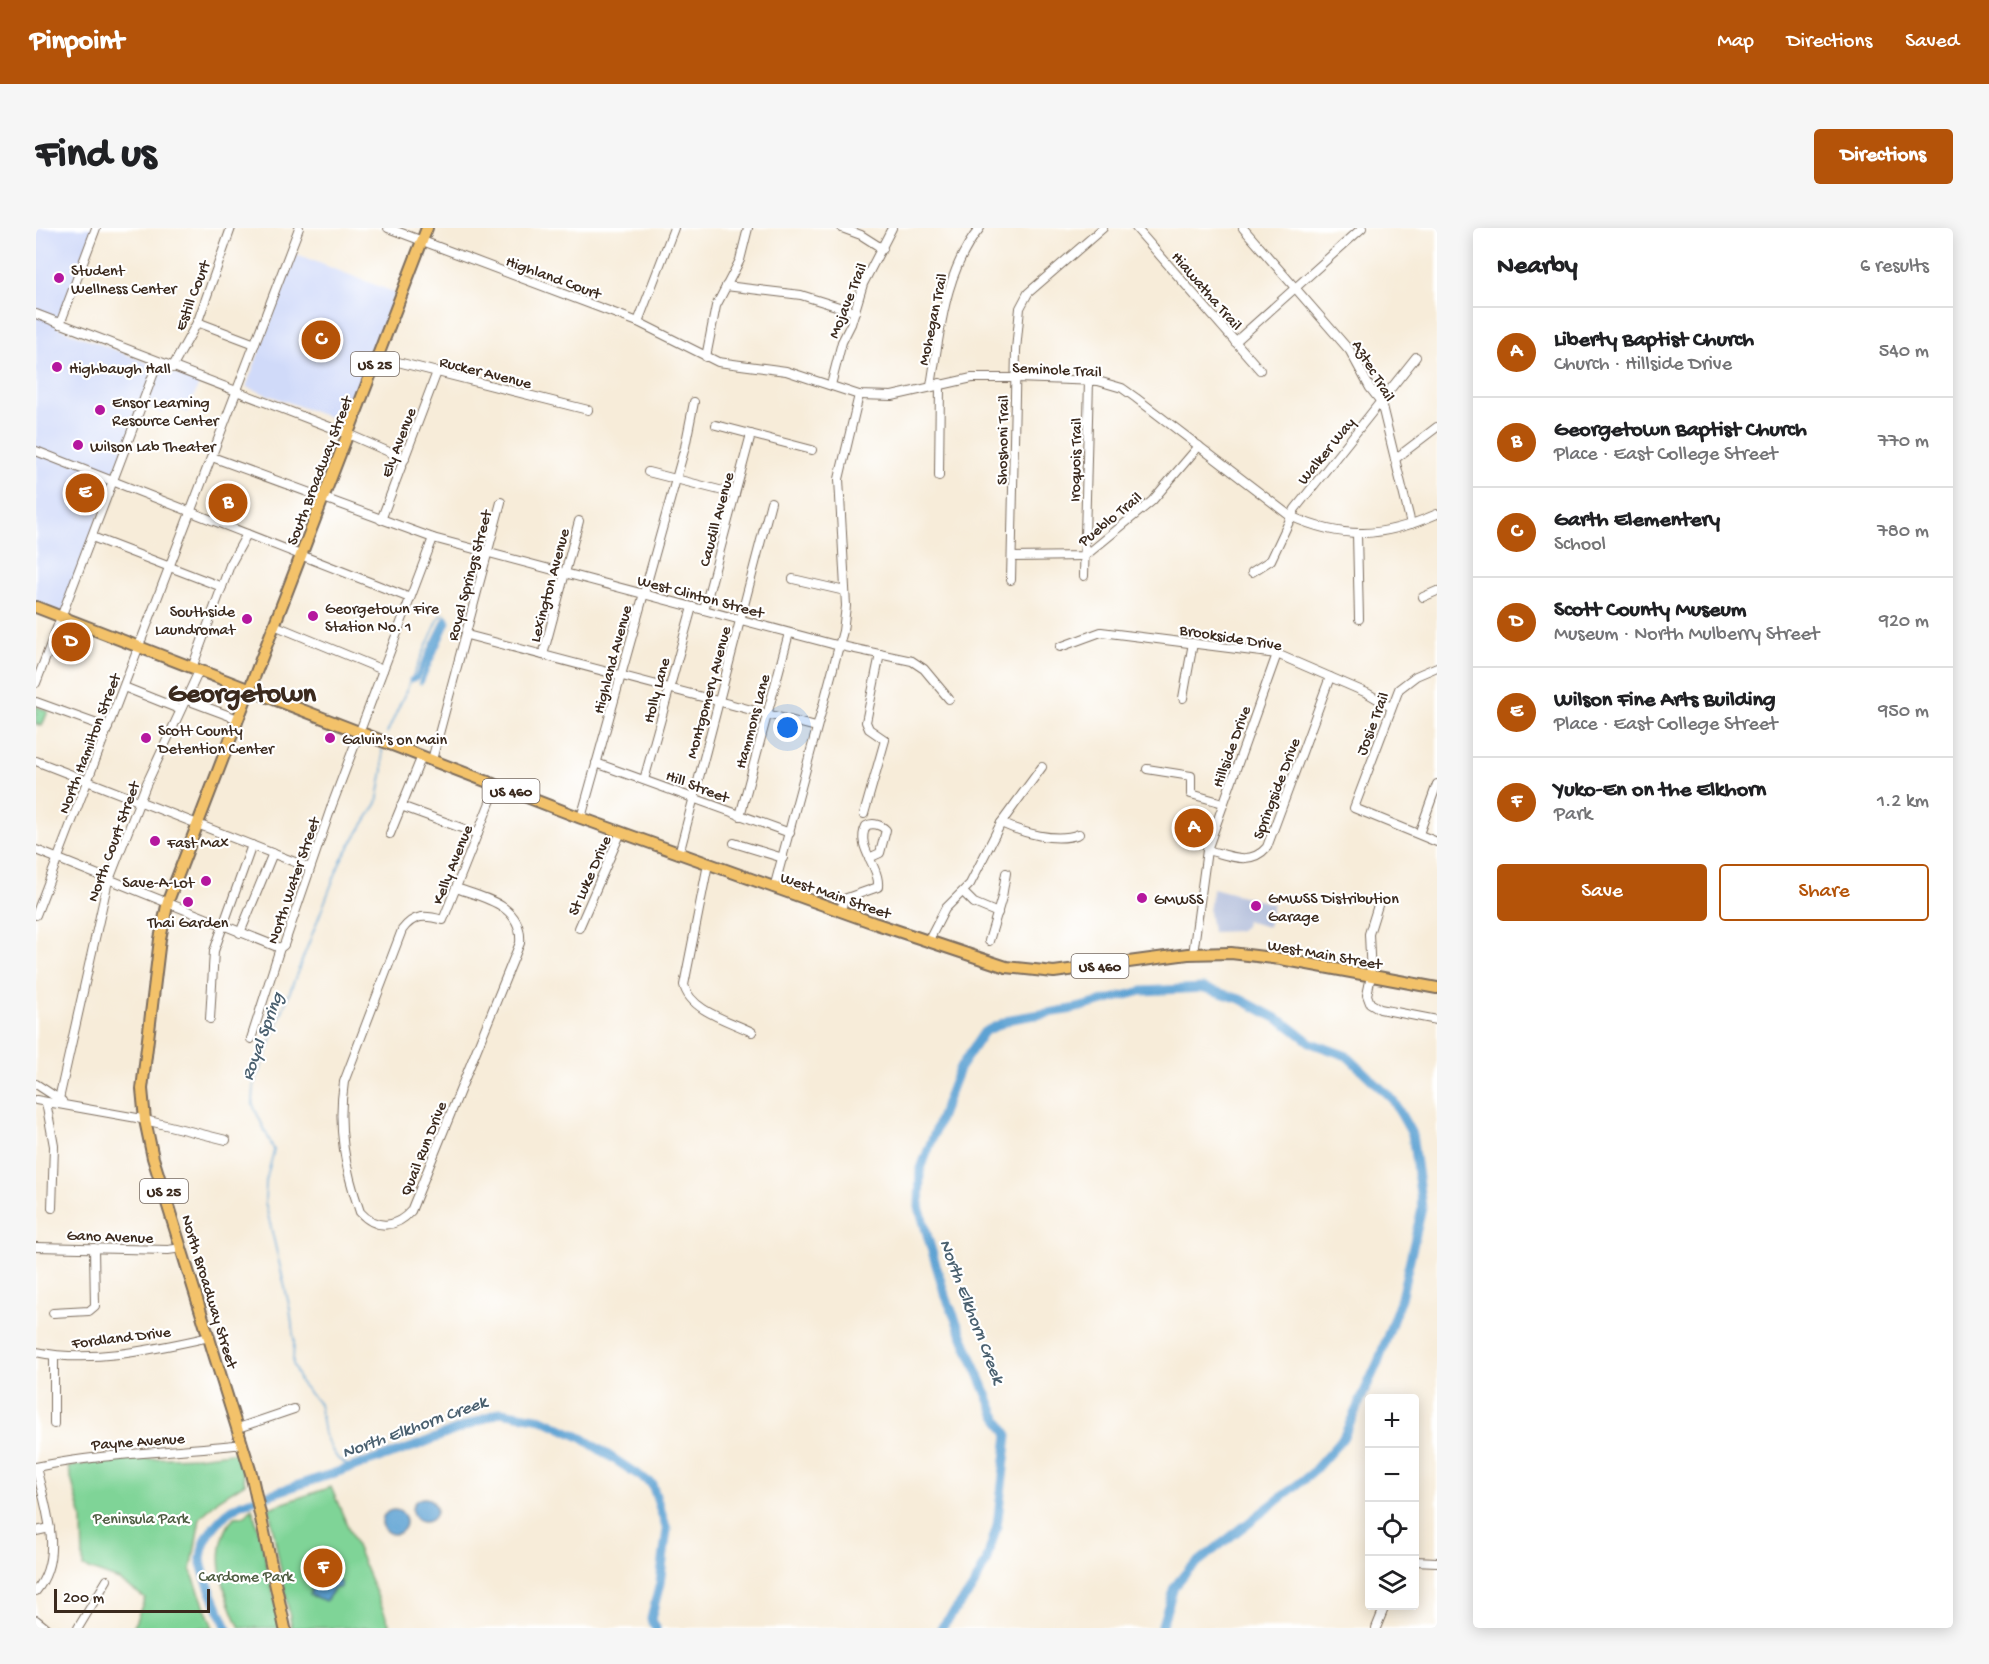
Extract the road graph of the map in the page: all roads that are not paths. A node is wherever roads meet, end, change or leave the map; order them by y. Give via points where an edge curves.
1 (96, 228) edge
2 (231, 228) edge
3 (299, 228) edge
4 (388, 228) edge
5 (428, 228) edge
6 (674, 228) edge
7 (748, 228) edge
8 (842, 228) edge
9 (892, 228) edge
10 (980, 228) edge
11 (1103, 228) edge
12 (1136, 228) edge
13 (1362, 228) edge
14 (1246, 229) edge
15 (422, 241) junction
16 (883, 249) junction
17 (726, 285) junction
18 (1296, 289) junction
19 (855, 312) junction
20 (36, 314) edge
21 (197, 322) junction
22 (638, 322) junction
23 (60, 324) junction
24 (675, 340) joint
25 (1235, 342) junction
26 (255, 344) junction
27 (378, 357) junction
28 (706, 357) junction
29 (1416, 357) dead end
30 (158, 362) junction
31 (172, 368) junction
32 (1260, 370) dead end
33 (437, 372) junction
34 (1016, 378) junction
35 (1089, 380) junction
36 (940, 383) junction
37 (831, 385) junction
38 (931, 386) junction
39 (237, 392) junction
40 (859, 395) junction
41 (694, 402) dead end
42 (1381, 402) junction
43 (588, 410) dead end
44 (716, 425) dead end
45 (1437, 427) edge
46 (348, 434) junction
47 (752, 434) junction
48 (1199, 446) junction
49 (812, 450) dead end
50 (36, 451) edge
51 (212, 457) junction
52 (405, 459) junction
53 (1395, 459) junction
54 (648, 472) dead end
55 (939, 476) dead end
56 (674, 479) junction
57 (113, 482) junction
58 (735, 494) junction
59 (323, 499) junction
60 (501, 502) dead end
61 (771, 502) dead end
62 (190, 512) junction
63 (1437, 514) edge
64 (1290, 516) junction
65 (381, 520) junction
66 (579, 521) dead end
67 (1411, 524) junction
68 (247, 534) junction
69 (1357, 534) junction
70 (92, 537) junction
71 (433, 538) junction
72 (487, 553) junction
73 (301, 555) junction
74 (1085, 556) junction
75 (1012, 557) junction
76 (169, 568) junction
77 (1252, 572) dead end
78 (565, 573) junction
79 (1084, 576) dead end
80 (793, 579) dead end
81 (1011, 580) dead end
82 (222, 587) junction
83 (845, 591) junction
84 (1437, 591) edge
85 (642, 594) junction
86 (1423, 597) dead end
87 (410, 598) junction
88 (692, 607) junction
89 (36, 608) edge
90 (704, 610) junction
91 (61, 617) junction
92 (1359, 619) dead end
93 (740, 620) junction
94 (274, 625) junction
95 (789, 633) junction
96 (467, 635) junction
97 (1193, 643) junction
98 (837, 645) junction
99 (1060, 647) dead end
100 (138, 648) junction
101 (880, 654) junction
102 (1277, 654) junction
103 (543, 655) junction
104 (1437, 667) edge
105 (195, 670) junction
106 (383, 670) junction
107 (621, 674) junction
108 (1330, 677) junction
109 (36, 683) edge
110 (124, 687) junction
111 (669, 687) junction
112 (249, 690) junction
113 (1184, 698) dead end
114 (949, 699) dead end
115 (187, 700) junction
116 (718, 700) junction
117 (36, 702) edge
118 (1390, 707) junction
119 (179, 709) junction
120 (767, 714) junction
121 (238, 719) junction
122 (816, 727) junction
123 (108, 728) junction
124 (360, 732) junction
125 (427, 758) junction
126 (36, 761) edge
127 (596, 763) junction
128 (1042, 767) dead end
129 (1147, 769) dead end
130 (644, 780) junction
131 (88, 781) junction
132 (1437, 784) edge
133 (497, 785) junction
134 (693, 798) junction
135 (140, 801) junction
136 (1223, 803) junction
137 (401, 806) junction
138 (864, 814) dead end
139 (740, 816) junction
140 (582, 818) junction
141 (1001, 823) junction
142 (198, 824) junction
143 (621, 832) junction
144 (790, 833) junction
145 (390, 834) dead end
146 (478, 834) junction
147 (1079, 834) dead end
148 (1419, 834) junction
149 (1437, 842) edge
150 (734, 843) dead end
151 (252, 845) junction
152 (36, 850) edge
153 (1207, 850) junction
154 (273, 853) junction
155 (679, 854) junction
156 (783, 858) junction
157 (869, 858) junction
158 (58, 859) junction
159 (708, 864) junction
160 (310, 868) junction
161 (1006, 873) dead end
162 (109, 880) junction
163 (456, 888) junction
164 (774, 888) junction
165 (964, 892) junction
166 (38, 901) edge
167 (1379, 902) dead end
168 (167, 904) junction
169 (841, 910) junction
170 (998, 913) junction
171 (36, 915) edge
172 (443, 920) joint
173 (222, 926) junction
174 (579, 928) dead end
175 (240, 933) junction
176 (989, 941) dead end
177 (928, 942) junction
178 (280, 948) junction
179 (1193, 954) junction
180 (1371, 976) junction
181 (1437, 988) edge
182 (210, 1019) dead end
183 (1437, 1020) edge
184 (752, 1032) dead end
185 (251, 1038) dead end
186 (36, 1084) edge
187 (59, 1099) junction
188 (36, 1100) edge
189 (46, 1102) junction
190 (68, 1106) junction
191 (145, 1120) junction
192 (226, 1140) dead end
193 (52, 1208) dead end
194 (36, 1246) edge
195 (94, 1248) junction
196 (182, 1248) junction
197 (53, 1313) dead end
198 (210, 1336) junction
199 (36, 1353) edge
200 (54, 1356) junction
201 (294, 1409) dead end
202 (54, 1424) dead end
203 (238, 1428) junction
204 (243, 1444) junction
205 (36, 1467) edge
206 (50, 1528) junction
207 (36, 1530) edge
208 (1419, 1561) edge
209 (1437, 1562) edge
210 (107, 1580) dead end
211 (36, 1591) edge
212 (1383, 1610) edge
213 (36, 1620) edge
214 (46, 1628) edge
215 (78, 1628) edge
216 (285, 1628) edge
217 (1376, 1628) edge

1 - 23 street
2 - 21 street, Estill Court
3 - 26 street, North Hamilton Street
4 - 15 street, Highland Court
5 - 15 main road, South Broadway Street / US 25
6 - 22 street
7 - 17 street via 740,260
8 - 16 street
9 - 16 street, Mojave Trail
10 - 38 street, Mohegan Trail via 962,253 953,275
11 - 34 street, Shoshoni Trail via 1023,300
12 - 25 street, Hiawatha Trail
13 - 18 street
14 - 18 street, Aztec Trail
15 - 22 street, Highland Court
15 - 27 main road, South Broadway Street / US 25
16 - 19 street, Mojave Trail via 863,284
17 - 19 street via 801,296
17 - 28 street via 711,321
18 - 25 street
18 - 42 street, Aztec Trail via 1350,351
19 - 37 street, Mojave Trail
20 - 23 street
21 - 26 street
21 - 31 street, Estill Court
22 - 24 street, Highland Court
23 - 30 street
24 - 28 street, Seminole Trail
25 - 32 street, Hiawatha Trail
26 - 39 street, North Hamilton Street
27 - 33 street, Rucker Avenue
27 - 46 main road, South Broadway Street / US 25
28 - 37 street, Seminole Trail via 728,365 786,370
29 - 42 street, Walker Way
30 - 31 street
30 - 57 street
31 - 39 street
33 - 43 street, Rucker Avenue
33 - 52 street, Ely Avenue
34 - 35 street, Seminole Trail
34 - 36 street, Seminole Trail
34 - 75 street, Shoshoni Trail
35 - 48 street, Seminole Trail via 1122,388
35 - 74 street, Iroquois Trail
36 - 38 street, Seminole Trail
36 - 55 street, Mohegan Trail
37 - 40 street, Seminole Trail
38 - 40 street, Seminole Trail via 892,396
39 - 46 street
39 - 51 street, North Hamilton Street
40 - 83 street via 839,479
41 - 56 street, Highland Avenue
42 - 53 street, Aztec Trail
42 - 64 street, Walker Way
44 - 47 street
45 - 53 street
46 - 52 street
46 - 59 main road, South Broadway Street / US 25
47 - 49 street
47 - 58 street, Caudill Avenue
48 - 64 street, Seminole Trail
48 - 74 street, Pueblo Trail via 1152,501
50 - 57 street
51 - 59 street, West Clinton Street
51 - 62 street, North Hamilton Street
52 - 65 street, Ely Avenue
53 - 67 street, Aztec Trail
54 - 56 street
56 - 58 street
56 - 85 street, Highland Avenue
57 - 62 street
57 - 70 street
58 - 90 street, Caudill Avenue
59 - 65 street, West Clinton Street
59 - 73 main road, South Broadway Street / US 25
60 - 72 street, Royal Springs Street
61 - 93 street, Montgomery Avenue
62 - 68 street
62 - 76 street, North Hamilton Street
63 - 67 street, Seminole Trail
64 - 69 street, Seminole Trail via 1319,529
64 - 77 street, Walker Way via 1273,556 1265,566
65 - 71 street, West Clinton Street
66 - 78 street, Lexington Avenue
67 - 69 street, Seminole Trail
68 - 73 street
68 - 82 street, North Court Street
69 - 92 street
70 - 76 street
70 - 91 street
71 - 72 street, West Clinton Street
71 - 87 street, North Water Street
72 - 78 street, West Clinton Street
72 - 96 street, Royal Springs Street
73 - 87 street
73 - 94 main road, South Broadway Street / US 25
74 - 75 street, Pueblo Trail
74 - 79 street, Iroquois Trail
75 - 81 street, Shoshoni Trail
76 - 82 street
76 - 100 street, North Hamilton Street
78 - 85 street, West Clinton Street
78 - 103 street, Lexington Avenue
80 - 83 street
82 - 105 street, North Court Street
83 - 98 street via 843,631
84 - 86 street
85 - 88 street, West Clinton Street
85 - 107 street, Highland Avenue
87 - 106 street, North Water Street
88 - 90 street, West Clinton Street
88 - 111 street, Holly Lane
89 - 91 main road, US 460
90 - 93 street, West Clinton Street
91 - 100 main road, US 460
91 - 109 street
93 - 95 street, West Clinton Street
93 - 116 street, Montgomery Avenue
94 - 106 street
94 - 112 main road, South Broadway Street / US 25
95 - 98 street, West Clinton Street
95 - 120 street, Hammons Lane
96 - 103 street
96 - 125 street, Royal Springs Street
97 - 99 street, Brookside Drive via 1101,632
97 - 102 street, Brookside Drive
97 - 113 street
98 - 101 street, West Clinton Street
98 - 122 street
100 - 105 main road, US 460
100 - 110 street, North Hamilton Street
101 - 114 street, West Clinton Street via 917,663
101 - 138 street via 866,722 869,729 885,740
102 - 108 street, Brookside Drive
102 - 136 street, Hillside Drive
103 - 107 street
104 - 118 street, Josie Trail via 1399,689
105 - 112 main road, US 460
105 - 115 street, North Court Street
106 - 124 street, North Water Street
107 - 111 street
107 - 127 street, Highland Avenue
108 - 118 street, Brookside Drive
108 - 153 street, Springside Drive via 1267,848 1251,859
110 - 119 street
110 - 123 street, North Hamilton Street
111 - 116 street
111 - 130 street, Holly Lane
112 - 121 main road, US 25
112 - 124 main road, West Main Street / US 460
115 - 119 street, North Court Street
115 - 121 street
116 - 120 street
116 - 134 street, Montgomery Avenue
117 - 123 street
118 - 148 street, Josie Trail via 1354,808
119 - 135 street, North Court Street
120 - 122 street
120 - 139 street, Hammons Lane
121 - 142 main road, US 25
122 - 144 street
123 - 131 street, North Hamilton Street
124 - 125 main road, West Main Street / US 460
124 - 160 street, North Water Street
125 - 133 main road, West Main Street / US 460
125 - 137 street, Royal Springs Street
126 - 131 street
127 - 130 street, Hill Street
127 - 140 street, Highland Avenue
128 - 141 street
129 - 136 street via 1191,776 1191,794
130 - 134 street, Hill Street
131 - 135 street
131 - 158 street, North Hamilton Street
132 - 148 street
133 - 140 main road, West Main Street / US 460
133 - 146 street, Kelly Avenue
134 - 139 street, Hill Street
134 - 155 street, Montgomery Avenue
135 - 142 street
135 - 162 street, North Court Street
136 - 153 street, Hillside Drive
137 - 145 street, Royal Springs Street
137 - 146 street
139 - 144 street, Hill Street
140 - 143 main road, West Main Street / US 460
141 - 147 street via 1020,831 1068,838
141 - 165 street
142 - 151 street
142 - 168 main road, North Broadway Street / US 25
143 - 155 main road, West Main Street / US 460
143 - 174 street, St Luke Drive
144 - 156 street
146 - 163 street, Kelly Avenue
148 - 149 street
150 - 156 street
151 - 154 street
151 - 173 street
152 - 158 street
153 - 179 street, Hillside Drive
154 - 160 street
154 - 175 street
155 - 159 main road, West Main Street / US 460
156 - 164 street
157 - 157 street via 863,831 870,824 882,826 886,830 880,854
157 - 169 street via 878,887 844,899
158 - 162 street
158 - 166 street, North Hamilton Street
159 - 164 main road, West Main Street / US 460
159 - 184 street via 684,985 699,1007
160 - 178 street, North Water Street
161 - 170 street
162 - 168 street
162 - 187 street, North Court Street
163 - 172 street, Kelly Avenue
163 - 172 street, Quail Run Drive via 509,910 519,925 520,943 411,1211 399,1223 379,1224 360,1212 344,1153 340,1108 344,1082 402,930 416,917
164 - 169 main road, West Main Street / US 460
165 - 170 street via 974,903
165 - 177 street via 945,909
166 - 171 street, North Hamilton Street
167 - 180 street via 1369,934
168 - 173 street
168 - 191 main road, North Broadway Street / US 25 via 143,1078
169 - 177 main road, West Main Street / US 460
170 - 176 street
173 - 175 street
173 - 182 street via 214,951
175 - 178 street
177 - 179 main road, West Main Street / US 460 via 999,965 1042,972
178 - 185 street, North Water Street
179 - 180 main road, West Main Street / US 460 via 1263,956
180 - 181 main road, West Main Street / US 460
180 - 183 street via 1367,995 1370,1003 1380,1009
186 - 187 street
187 - 190 street
188 - 189 street
189 - 190 street
189 - 193 street via 54,1146
190 - 191 street
191 - 192 street
191 - 196 main road, North Broadway Street / US 25
194 - 195 street, Gano Avenue
195 - 196 street, Gano Avenue
195 - 197 street via 95,1306 89,1311
196 - 198 main road, North Broadway Street / US 25
198 - 200 street, Fordland Drive via 149,1350
198 - 203 main road, North Broadway Street / US 25
199 - 200 street, Fordland Drive
200 - 202 street
201 - 203 street
203 - 204 main road, North Broadway Street / US 25
204 - 205 street, Payne Avenue via 96,1456
204 - 216 main road, North Broadway Street / US 25
205 - 206 street
206 - 207 street
206 - 211 street via 50,1561
208 - 209 street
210 - 215 street
212 - 217 street
213 - 214 street

